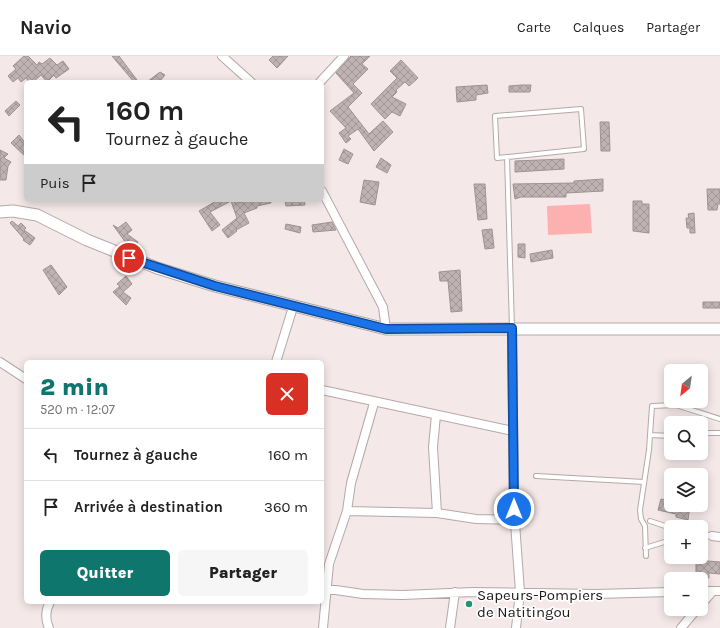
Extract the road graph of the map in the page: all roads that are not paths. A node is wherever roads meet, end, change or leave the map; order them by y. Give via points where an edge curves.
1 (222, 56) edge
2 (344, 56) edge
3 (249, 80) edge
4 (322, 80) edge
5 (507, 157) junction
6 (324, 195) edge
7 (0, 212) edge
8 (293, 307) junction
9 (512, 328) junction
10 (386, 329) junction
11 (720, 329) edge
12 (277, 360) edge
13 (0, 362) edge
14 (24, 378) edge
15 (324, 390) edge
16 (374, 403) junction
17 (436, 415) junction
18 (720, 419) edge
19 (514, 431) junction
20 (708, 433) edge
21 (720, 433) edge
22 (650, 435) junction
23 (664, 436) edge
24 (536, 476) dead end
25 (644, 482) junction
26 (347, 511) junction
27 (437, 513) junction
28 (514, 520) junction
29 (650, 521) dead end
30 (664, 526) edge
31 (664, 542) edge
32 (645, 548) junction
33 (646, 556) dead end
34 (325, 588) edge
35 (716, 591) edge
36 (455, 592) junction
37 (520, 592) junction
38 (664, 592) edge
39 (708, 598) edge
40 (49, 604) edge
41 (692, 616) edge
42 (49, 628) edge
43 (323, 628) edge
44 (450, 628) edge
45 (516, 628) edge
46 (681, 628) edge

1 - 3 street
2 - 4 street
5 - 5 lane via 497,158 495,116 581,109 584,149
5 - 9 lane
6 - 10 street via 383,307
7 - 8 street via 13,211 37,215 87,240 143,263
8 - 10 street
8 - 12 street
9 - 10 street
9 - 11 street
9 - 19 street
13 - 14 street
15 - 16 street
16 - 17 street
16 - 26 street via 351,483
17 - 19 street
17 - 27 street via 433,447
18 - 22 lane via 676,405 652,406
19 - 28 street
20 - 21 lane
22 - 23 lane
22 - 25 lane
24 - 25 lane
25 - 32 lane via 640,510 645,526
26 - 27 street
26 - 34 street via 329,564
27 - 28 street via 476,519
28 - 37 street
29 - 30 lane
31 - 32 lane
32 - 33 lane
34 - 36 street via 383,594
34 - 43 street
35 - 39 street
36 - 37 street
36 - 44 street
37 - 38 street
37 - 45 street
40 - 42 street via 46,621
41 - 46 street

